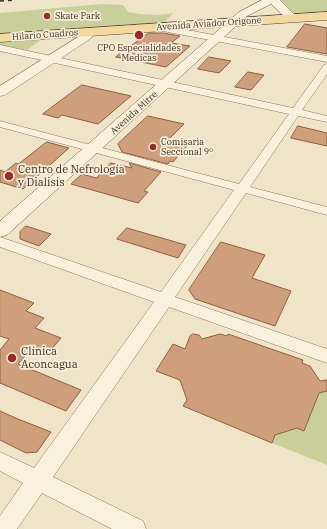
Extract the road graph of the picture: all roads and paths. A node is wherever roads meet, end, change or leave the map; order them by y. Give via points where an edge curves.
1 (271, 0) edge
2 (327, 16) edge
3 (292, 18) junction
4 (235, 22) junction
5 (160, 28) junction
6 (91, 32) junction
7 (0, 38) edge
8 (217, 38) junction
9 (0, 48) edge
10 (52, 59) junction
11 (327, 59) edge
12 (327, 67) edge
13 (166, 85) junction
14 (0, 92) edge
15 (295, 112) junction
16 (327, 119) edge
17 (0, 124) edge
18 (94, 149) junction
19 (242, 188) junction
20 (327, 211) edge
21 (0, 231) edge
22 (0, 242) edge
23 (166, 300) junction
24 (327, 356) edge
25 (0, 461) edge
26 (38, 480) junction
27 (4, 529) edge
28 (135, 529) edge

1 - 3 main road
1 - 4 main road, Avenida Mitre
2 - 3 main road, Avenida Aviador Origone
3 - 4 main road, Avenida Aviador Origone
4 - 5 main road, Avenida Aviador Origone
4 - 8 main road, Avenida Mitre
5 - 6 main road, Avenida Aviador Origone
5 - 8 street
6 - 7 main road, Hilario Cuadros
6 - 10 street
8 - 11 street
8 - 13 main road, Avenida Mitre
9 - 10 street
10 - 13 street
10 - 14 street
12 - 15 street
13 - 15 street
13 - 18 main road, Avenida Mitre
15 - 16 street
15 - 19 street
17 - 18 street
18 - 19 street
18 - 21 main road, Avenida Mitre
19 - 20 street
19 - 23 street
22 - 23 street
23 - 24 street
23 - 26 street
25 - 26 street
26 - 27 street
26 - 28 street

